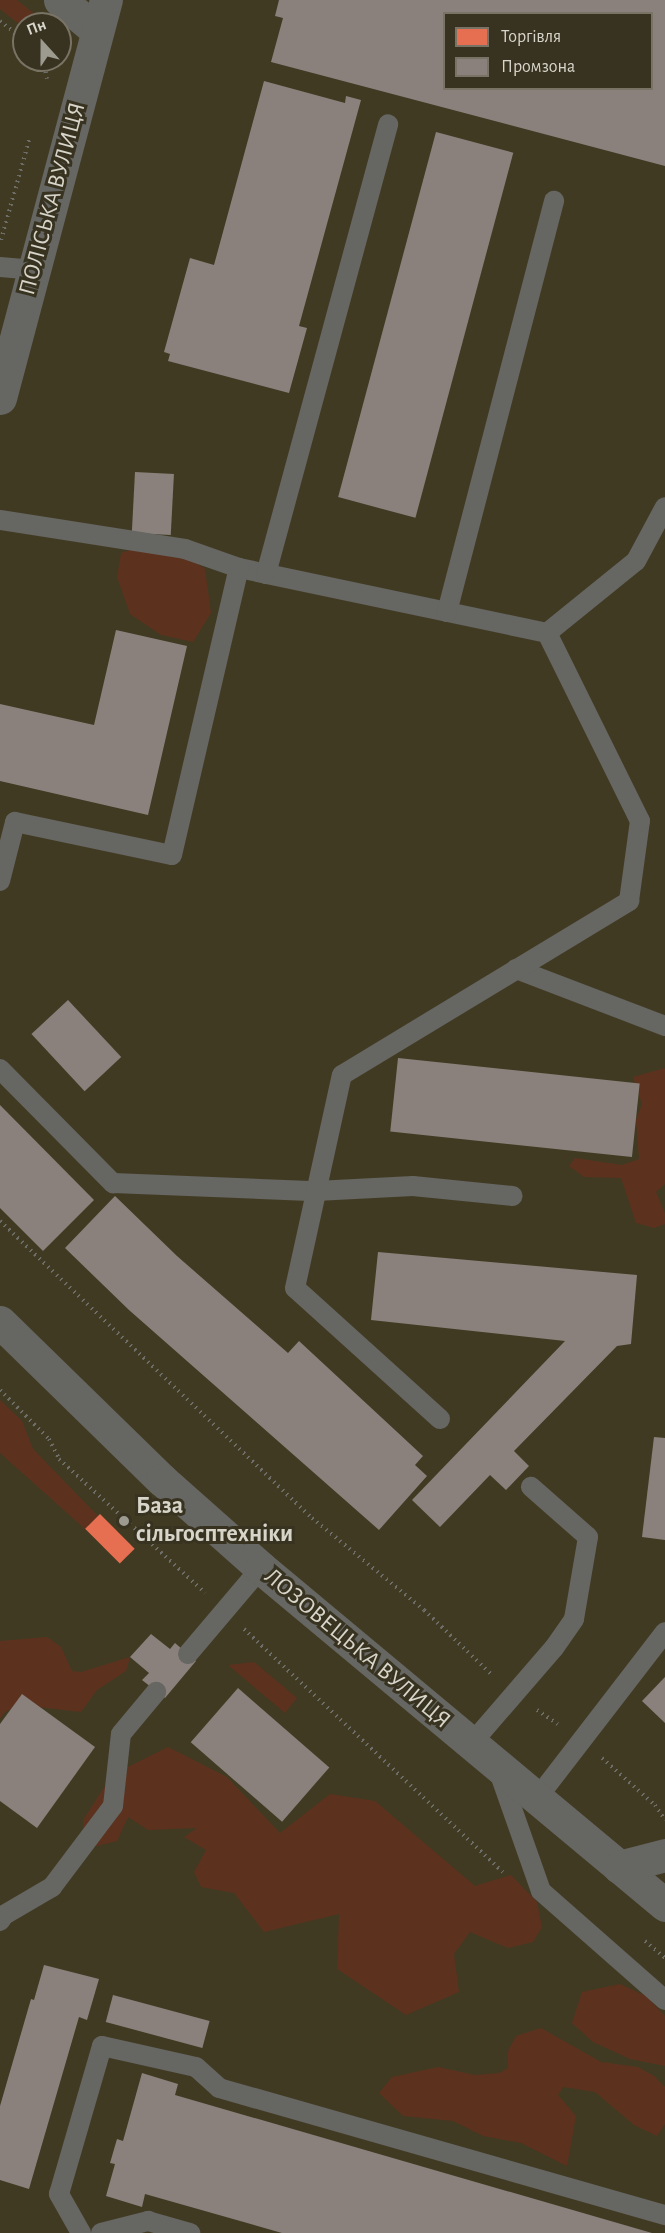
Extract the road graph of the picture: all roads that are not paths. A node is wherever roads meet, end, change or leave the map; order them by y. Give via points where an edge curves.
1 (60, 0) edge
2 (101, 15) edge
3 (387, 124) dead end
4 (554, 201) dead end
5 (0, 267) edge
6 (35, 270) junction
7 (0, 398) edge
8 (665, 507) edge
9 (0, 520) edge
10 (239, 568) junction
11 (266, 574) junction
12 (447, 612) junction
13 (547, 633) junction
14 (0, 881) edge
15 (516, 969) junction
16 (665, 1026) edge
17 (0, 1069) edge
18 (316, 1191) junction
19 (513, 1196) dead end
20 (0, 1322) edge
21 (440, 1419) dead end
22 (531, 1487) dead end
23 (261, 1568) junction
24 (665, 1632) edge
25 (188, 1654) dead end
26 (156, 1692) dead end
27 (471, 1744) junction
28 (497, 1766) junction
29 (538, 1797) junction
30 (665, 1855) edge
31 (619, 1867) junction
32 (665, 1905) edge
33 (0, 1921) edge
34 (665, 2000) edge
35 (665, 2215) edge
36 (81, 2233) edge
37 (101, 2233) edge
38 (190, 2233) edge

1 - 2 street
2 - 6 street, ПОЛІСЬКА ВУЛИЦЯ
3 - 11 lane
4 - 12 lane
5 - 6 lane
6 - 7 street, ПОЛІСЬКА ВУЛИЦЯ
8 - 13 lane via 636,561
9 - 10 lane via 186,549
10 - 11 lane
10 - 14 lane via 172,855 15,822
11 - 12 lane
12 - 13 lane
13 - 15 lane via 640,821 629,901
15 - 16 lane
15 - 18 lane via 342,1076
17 - 18 lane via 112,1183
18 - 19 lane via 413,1185
18 - 21 lane via 295,1288
20 - 23 street, ЛОЗОВЕЦЬКА ВУЛИЦЯ via 162,1480
22 - 27 lane via 588,1537 574,1619 554,1648
23 - 25 lane
23 - 27 street, ЛОЗОВЕЦЬКА ВУЛИЦЯ
24 - 29 lane
26 - 33 lane via 121,1734 113,1806 52,1887
27 - 28 street, ЛОЗОВЕЦЬКА ВУЛИЦЯ
28 - 29 street, ЛОЗОВЕЦЬКА ВУЛИЦЯ
28 - 34 lane via 541,1891
29 - 31 street, ЛОЗОВЕЦЬКА ВУЛИЦЯ
30 - 31 street
31 - 32 street, ЛОЗОВЕЦЬКА ВУЛИЦЯ
35 - 36 lane via 219,2088 196,2067 102,2046 59,2194
37 - 38 lane via 148,2221

